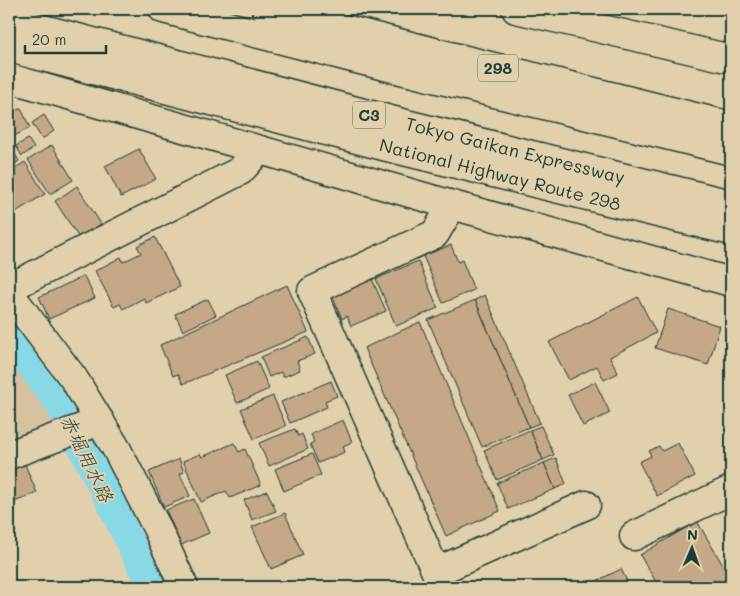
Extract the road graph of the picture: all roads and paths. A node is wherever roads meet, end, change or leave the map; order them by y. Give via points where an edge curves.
1 (163, 9) edge
2 (266, 9) edge
3 (516, 9) edge
4 (9, 20) edge
5 (9, 48) edge
6 (731, 59) edge
7 (9, 78) edge
8 (731, 126) edge
9 (259, 150) junction
10 (731, 151) edge
11 (452, 204) junction
12 (731, 204) edge
13 (731, 231) edge
14 (731, 282) edge
15 (9, 288) edge
16 (9, 293) edge
17 (100, 421) junction
18 (9, 455) edge
19 (731, 490) edge
20 (586, 505) dead end
21 (634, 536) dead end
22 (184, 587) edge

1 - 10 main road
2 - 8 main road, 298
3 - 6 main road
4 - 12 main road, Tokyo Gaikan Expressway / C3 via 406,124
5 - 13 main road, National Highway Route 298 via 387,147
7 - 9 main road
9 - 11 main road
9 - 15 main road via 240,171
11 - 14 main road
11 - 20 main road via 435,234 312,291 436,572
16 - 17 main road via 74,379
17 - 18 main road
17 - 22 main road via 157,528
19 - 21 main road

